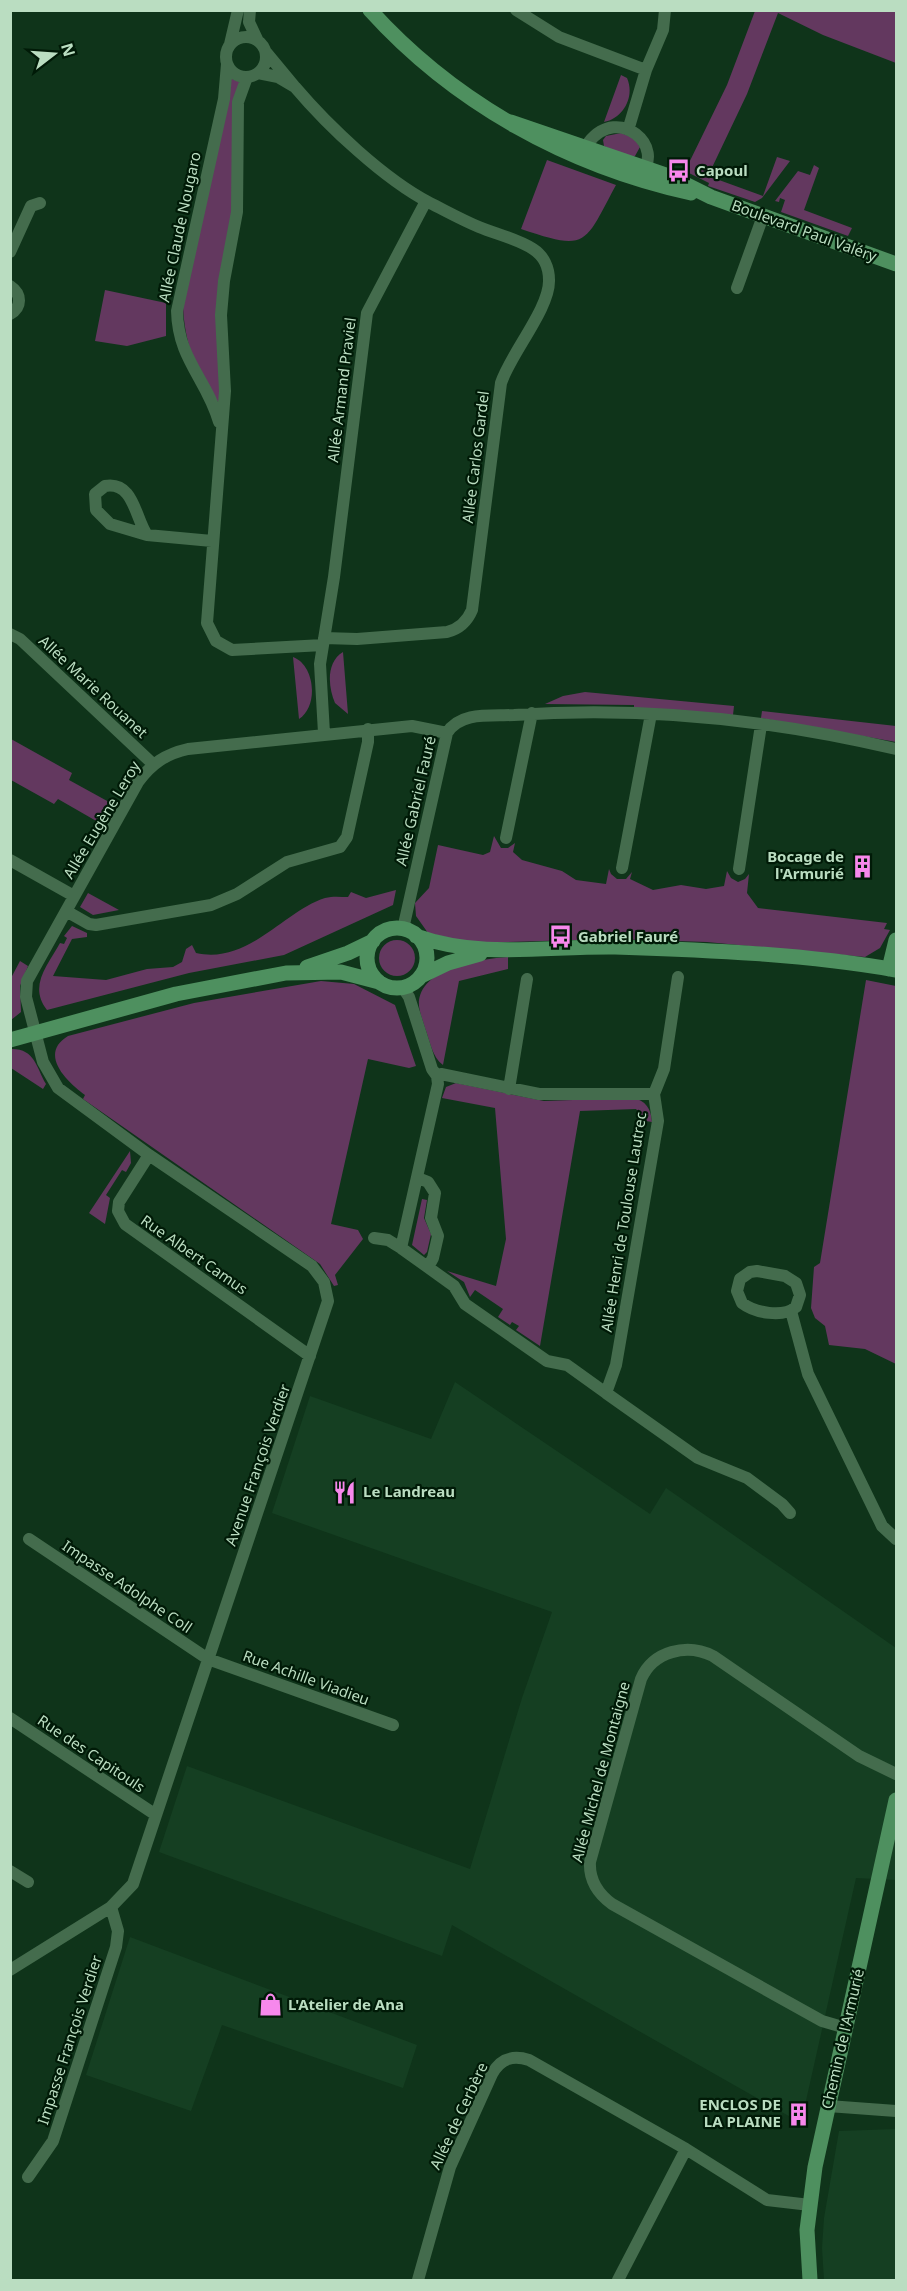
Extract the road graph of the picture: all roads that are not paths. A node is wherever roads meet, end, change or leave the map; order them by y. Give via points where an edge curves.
1 (238, 10) edge
2 (250, 10) edge
3 (516, 10) edge
4 (665, 10) edge
5 (370, 11) edge
6 (257, 39) junction
7 (230, 44) junction
8 (266, 52) junction
9 (226, 64) junction
10 (646, 70) junction
11 (253, 75) junction
12 (295, 87) junction
13 (511, 122) junction
14 (629, 127) junction
15 (587, 147) junction
16 (595, 163) junction
17 (640, 172) junction
18 (426, 201) junction
19 (40, 203) dead end
20 (763, 216) junction
21 (10, 252) edge
22 (897, 264) edge
23 (10, 286) edge
24 (737, 288) dead end
25 (10, 314) edge
26 (220, 425) junction
27 (147, 535) junction
28 (212, 541) junction
29 (10, 634) edge
30 (323, 642) junction
31 (532, 713) junction
32 (651, 714) junction
33 (761, 725) junction
34 (368, 729) junction
35 (324, 733) junction
36 (447, 733) junction
37 (897, 749) edge
38 (153, 764) junction
39 (506, 838) dead end
40 (10, 860) edge
41 (622, 868) dead end
42 (739, 869) dead end
43 (74, 896) junction
44 (66, 911) junction
45 (409, 933) junction
46 (897, 940) edge
47 (373, 941) junction
48 (494, 950) junction
49 (893, 970) edge
50 (290, 972) junction
51 (421, 976) junction
52 (678, 977) dead end
53 (527, 979) dead end
54 (379, 982) junction
55 (402, 988) junction
56 (36, 1033) junction
57 (10, 1040) edge
58 (437, 1076) junction
59 (509, 1089) junction
60 (654, 1094) junction
61 (149, 1155) junction
62 (418, 1178) junction
63 (374, 1238) dead end
64 (400, 1248) junction
65 (428, 1267) junction
66 (791, 1311) junction
67 (310, 1356) junction
68 (606, 1393) junction
69 (790, 1513) dead end
70 (29, 1539) dead end
71 (897, 1539) edge
72 (208, 1659) junction
73 (10, 1718) edge
74 (393, 1725) dead end
75 (897, 1774) edge
76 (897, 1800) edge
77 (156, 1815) junction
78 (10, 1871) edge
79 (28, 1882) dead end
80 (111, 1906) junction
81 (13, 1965) edge
82 (846, 2028) junction
83 (828, 2106) junction
84 (897, 2111) edge
85 (686, 2149) junction
86 (28, 2177) dead end
87 (810, 2205) junction
88 (418, 2280) edge
89 (618, 2280) edge
90 (810, 2280) edge

1 - 7 street
2 - 6 street via 249,22
3 - 10 street via 559,37
4 - 10 street via 663,30
5 - 13 street, Boulevard Paul Valéry via 434,72
6 - 7 street via 242,36
6 - 8 street
7 - 9 street
8 - 11 street via 264,66
8 - 12 street
9 - 11 street via 235,74
9 - 26 street, Allée Claude Nougaro via 224,99 177,311 184,353 206,388
10 - 14 street
11 - 12 street via 278,77
11 - 26 street, Allée Claude Nougaro via 238,102 237,212 221,315 225,391
12 - 18 street via 359,151
13 - 15 street, Boulevard Paul Valéry
13 - 16 street, Boulevard Paul Valéry via 555,147
14 - 15 street via 601,132
14 - 17 street via 645,147
15 - 16 street
15 - 17 street, Boulevard Paul Valéry
16 - 17 street, Boulevard Paul Valéry
17 - 20 street, Boulevard Paul Valéry
18 - 30 street, Allée Armand Praviel via 367,313
18 - 30 street, Allée Carlos Gardel via 534,250 545,261 549,287 501,383 468,618 447,632
19 - 21 street via 31,206
20 - 22 street, Boulevard Paul Valéry
20 - 24 street
23 - 25 street via 20,300
26 - 28 street, Allée Claude Nougaro
27 - 27 street via 134,503 121,489 105,486 95,494 96,510 110,524
27 - 28 street
28 - 30 street, Allée Claude Nougaro via 206,618 216,641 238,650
29 - 38 street, Allée Marie Rouanet via 20,639
30 - 35 street, Allée Armand Praviel via 320,674
31 - 32 street, Allée Gabriel Fauré
31 - 36 street, Allée Gabriel Fauré via 465,718 453,724
31 - 39 street
32 - 33 street, Allée Gabriel Fauré
32 - 41 street
33 - 37 street, Allée Gabriel Fauré
33 - 42 street
34 - 35 street, Allée Eugène Leroy
34 - 36 street, Allée Eugène Leroy via 421,726
34 - 44 street via 347,837 340,848 287,862 237,894 193,909 96,925
35 - 38 street, Allée Eugène Leroy via 188,749 164,756
36 - 45 street, Allée Gabriel Fauré
38 - 43 street, Allée Eugène Leroy via 138,782
40 - 43 street
43 - 44 street, Allée Eugène Leroy
44 - 56 street, Allée Eugène Leroy via 25,986
45 - 47 street via 386,930
45 - 48 street via 463,949
45 - 51 street via 426,955
46 - 49 street
47 - 50 street
47 - 54 street via 367,962
48 - 49 street via 615,947 732,952
48 - 51 street via 462,958
50 - 54 street via 341,972
50 - 56 street via 176,994
51 - 55 street
52 - 60 street via 664,1069
53 - 59 street
54 - 55 street
55 - 58 street
56 - 57 street
56 - 61 street, Avenue François Verdier via 46,1069 58,1089
58 - 59 street, Allée Henri de Toulouse Lautrec
58 - 62 street
59 - 60 street, Allée Henri de Toulouse Lautrec via 550,1095
60 - 68 street, Allée Henri de Toulouse Lautrec via 658,1121 616,1365
61 - 67 street, Avenue François Verdier via 315,1270 326,1287 328,1301
61 - 67 street, Rue Albert Camus via 119,1202 118,1211 125,1224
62 - 64 street
62 - 65 street via 428,1182 435,1193 431,1218 438,1236
63 - 64 street via 388,1240
64 - 65 street
65 - 68 street via 454,1286 465,1304 547,1361 567,1365
66 - 66 street via 800,1294 791,1278 757,1271 740,1279 738,1298 747,1307 779,1313
66 - 71 street via 808,1374 882,1526
67 - 72 street, Avenue François Verdier
68 - 69 street via 698,1458 747,1478
70 - 72 street, Impasse Adolphe Coll
72 - 74 street, Rue Achille Viadieu
72 - 77 street, Avenue François Verdier
73 - 77 street, Rue des Capitouls
75 - 82 street, Allée Michel de Montaigne via 859,1756 713,1656 697,1650 675,1651 649,1665 641,1679 590,1862 593,1882 612,1904 822,2021
76 - 82 street, Chemin de l'Armurié
77 - 80 street, Avenue François Verdier via 133,1884
78 - 79 street
80 - 81 street, Avenue François Verdier
80 - 86 street, Impasse François Verdier via 118,1931 116,1947 53,2141
82 - 83 street, Chemin de l'Armurié
83 - 84 street
83 - 87 street, Chemin de l'Armurié
85 - 87 street, Allée de Cerbère via 767,2200
85 - 88 street, Allée de Cerbère via 529,2060 508,2058 492,2073 450,2167
85 - 89 street
87 - 90 street, Chemin de l'Armurié

